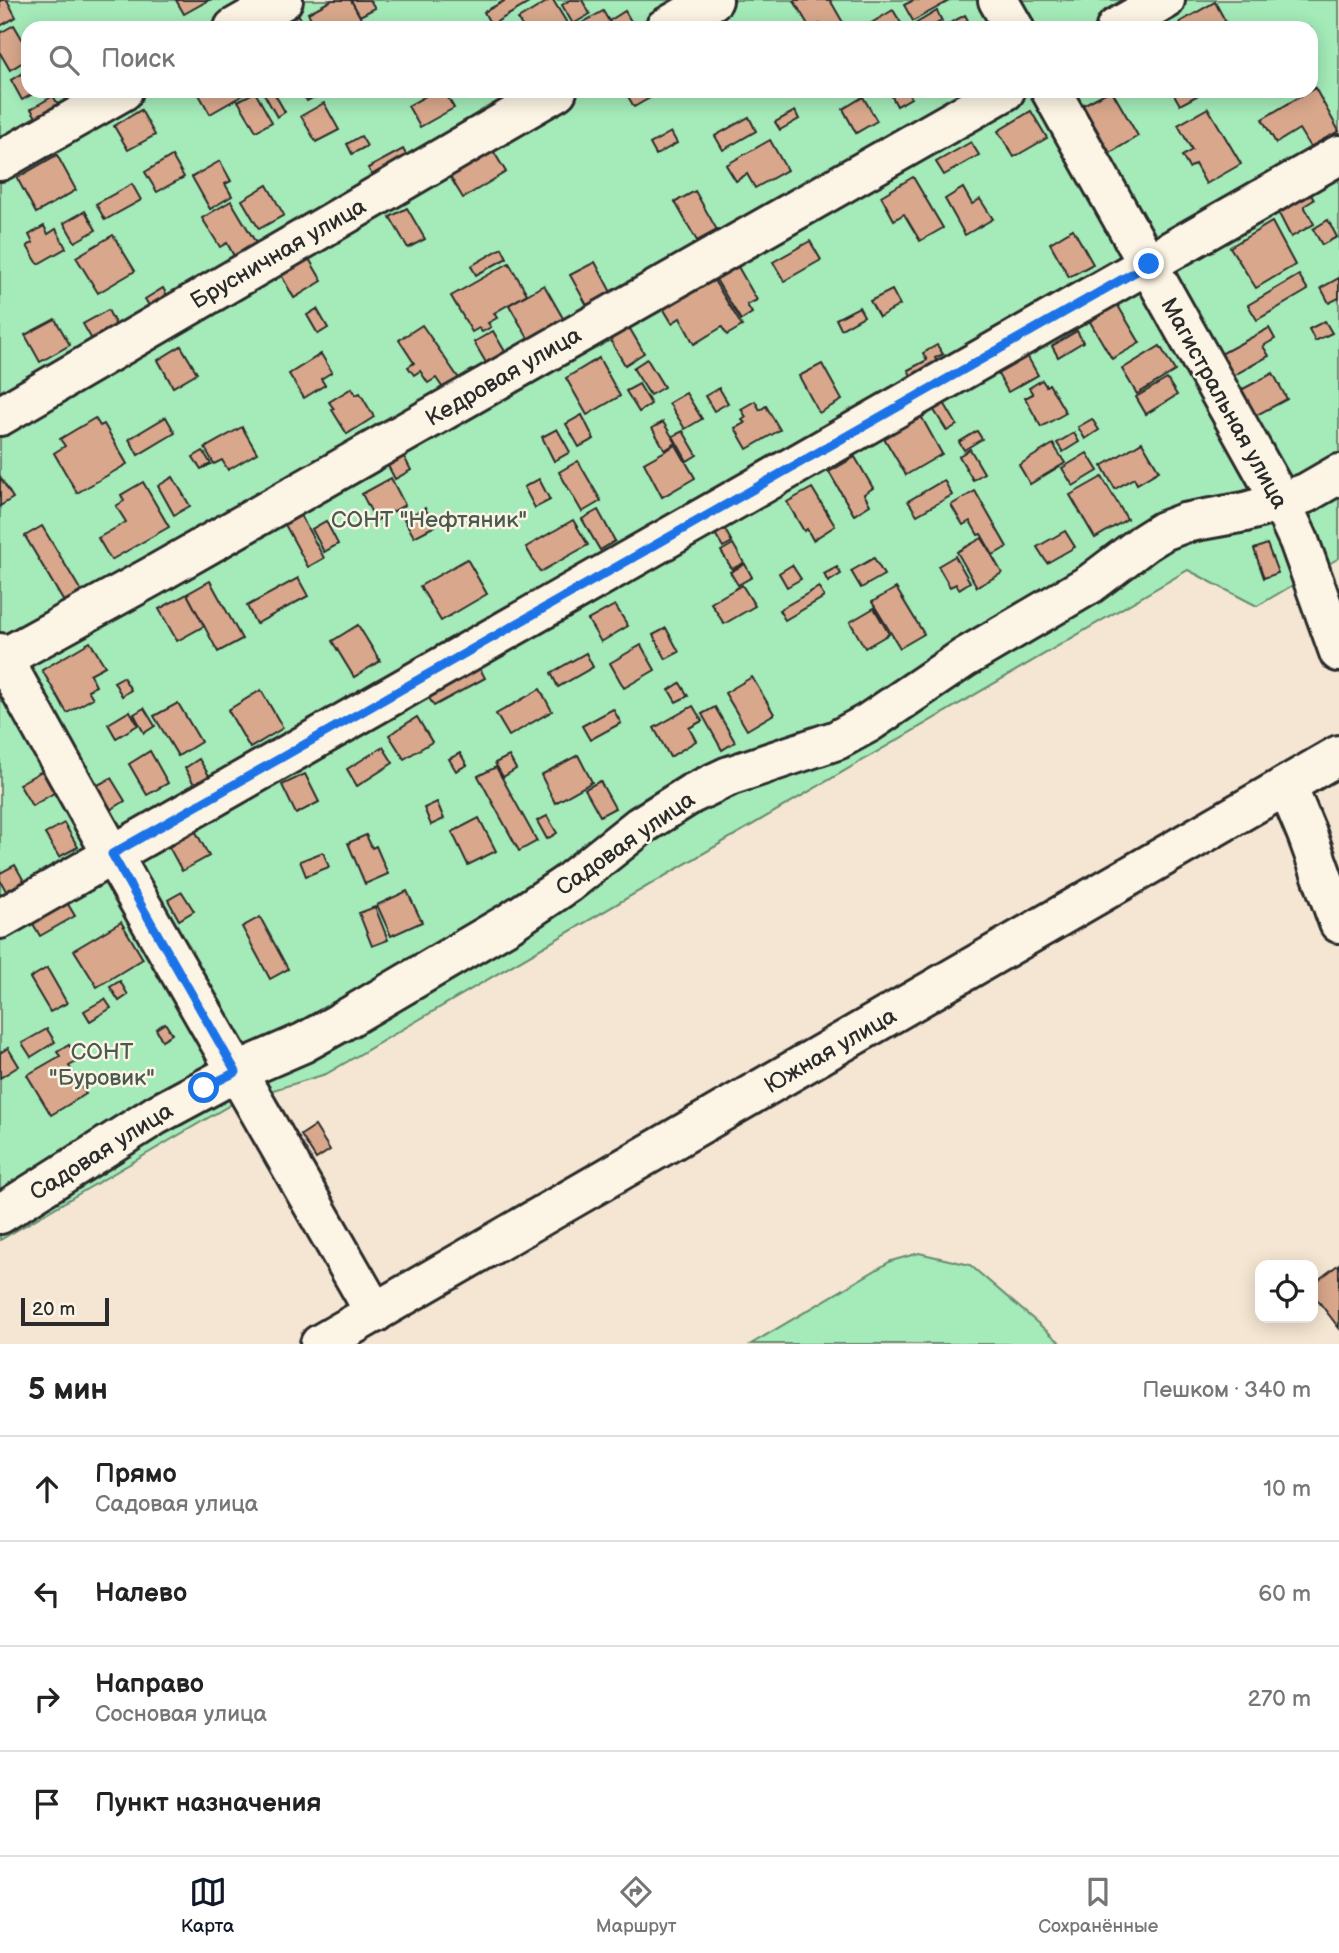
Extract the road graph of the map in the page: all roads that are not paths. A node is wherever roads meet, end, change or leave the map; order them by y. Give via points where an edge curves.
1 (283, 0) edge
2 (713, 0) edge
3 (998, 0) edge
4 (1165, 0) edge
5 (246, 21) edge
6 (677, 21) edge
7 (1010, 21) edge
8 (1128, 21) edge
9 (111, 98) edge
10 (545, 98) edge
11 (993, 98) edge
12 (1055, 98) edge
13 (1339, 155) edge
14 (0, 161) edge
15 (1149, 264) junction
16 (0, 416) edge
17 (1339, 474) edge
18 (1281, 502) junction
19 (1339, 652) edge
20 (1, 657) edge
21 (1339, 755) edge
22 (1287, 786) junction
23 (112, 854) junction
24 (1338, 917) edge
25 (0, 919) edge
26 (236, 1072) junction
27 (0, 1214) edge
28 (375, 1313) junction
29 (320, 1344) edge

1 - 5 street
2 - 6 street
3 - 7 street
4 - 8 street
9 - 14 street
10 - 16 street, Брусничная улица
11 - 20 street, Кедровая улица via 151,577
12 - 15 street, Магистральная улица
13 - 15 street
15 - 18 street, Магистральная улица
15 - 23 street
17 - 18 street, Садовая улица
18 - 19 street, Магистральная улица
18 - 26 street, Садовая улица via 1163,531 1090,584 964,658 857,729 691,794 509,923 303,1043
20 - 23 street
21 - 22 street, Южная улица
22 - 24 street
22 - 28 street, Южная улица
23 - 25 street
23 - 26 street
26 - 27 street, Садовая улица via 156,1115
26 - 28 street
28 - 29 street, Южная улица

